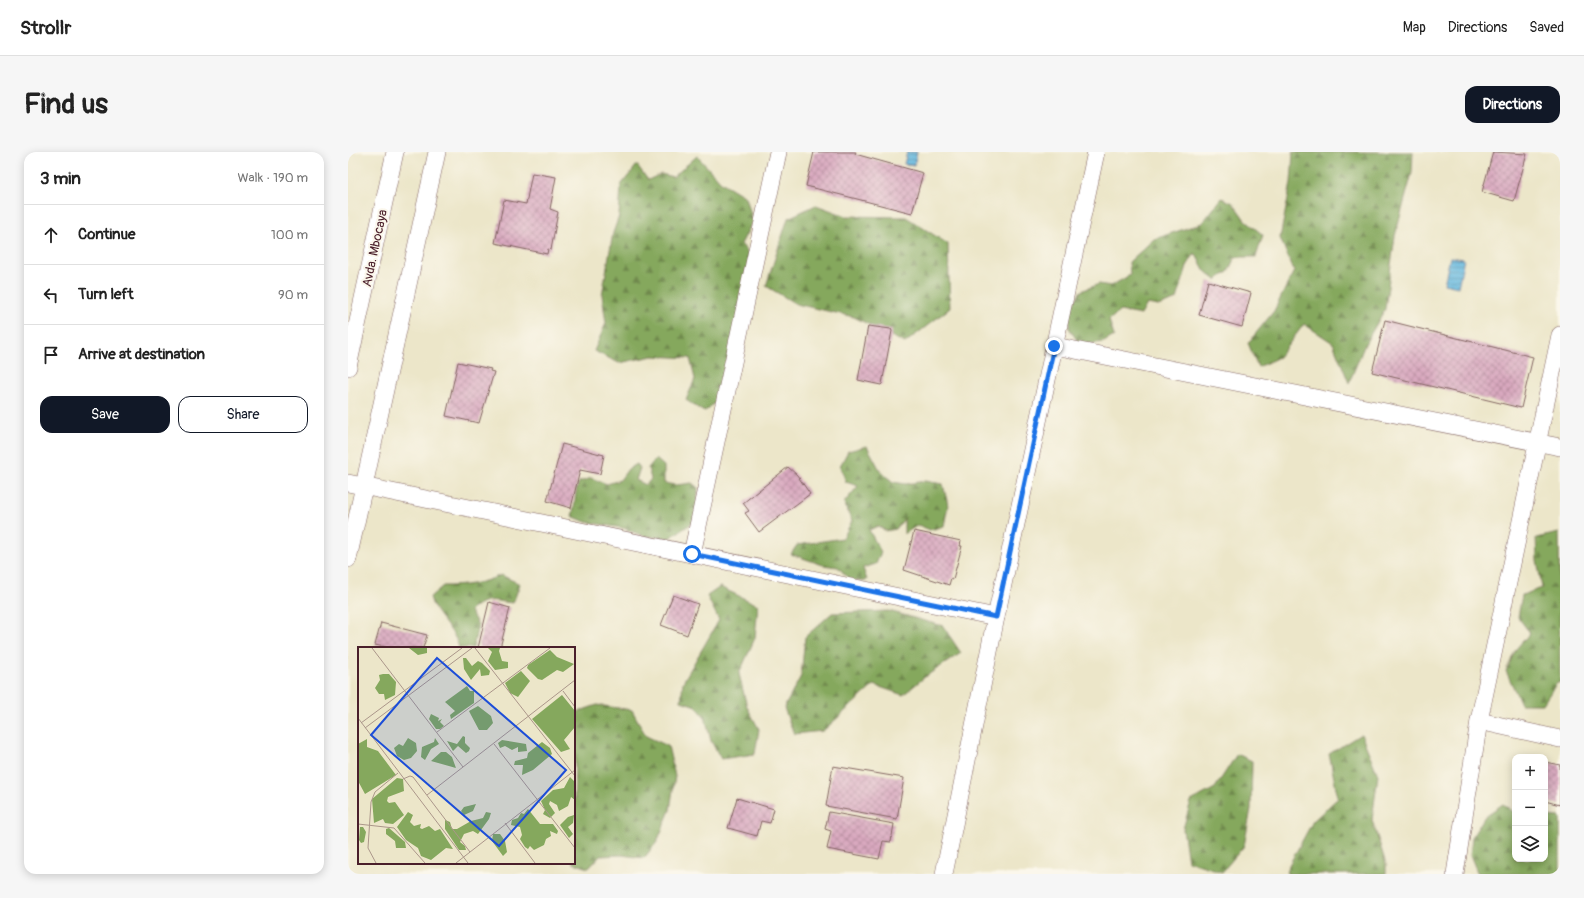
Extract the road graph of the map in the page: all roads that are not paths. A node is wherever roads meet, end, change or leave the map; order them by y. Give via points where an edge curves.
1 (395, 152) edge
2 (437, 152) edge
3 (778, 152) edge
4 (1096, 152) edge
5 (1560, 335) edge
6 (1054, 346) junction
7 (348, 367) edge
8 (1538, 442) junction
9 (1560, 447) edge
10 (356, 485) edge
11 (692, 554) junction
12 (348, 559) edge
13 (996, 617) junction
14 (1479, 721) junction
15 (1560, 739) edge
16 (944, 874) edge
17 (1455, 874) edge

1 - 7 street, Avda. Mbocaya
2 - 10 street
3 - 11 street
4 - 6 street
5 - 8 street
6 - 8 street
6 - 13 street
8 - 9 street
8 - 14 street
10 - 11 street
10 - 12 street
11 - 13 street
13 - 16 street
14 - 15 street
14 - 17 street

